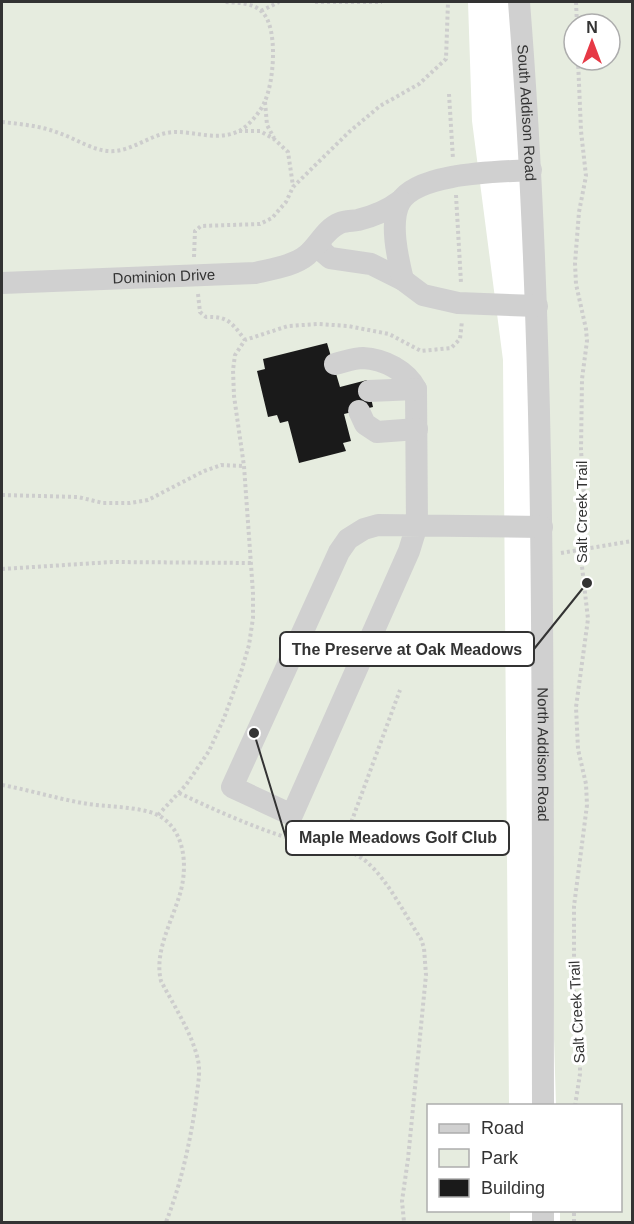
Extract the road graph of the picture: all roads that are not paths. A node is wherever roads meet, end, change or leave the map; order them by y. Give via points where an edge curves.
1 (519, 2) edge
2 (531, 170) junction
3 (400, 201) junction
4 (534, 224) joint
5 (319, 244) junction
6 (403, 280) junction
7 (2, 283) edge
8 (537, 306) junction
9 (335, 364) dead end
10 (416, 389) junction
11 (369, 391) dead end
12 (359, 411) dead end
13 (417, 429) junction
14 (417, 525) junction
15 (542, 527) junction
16 (543, 1104) edge

1 - 2 street, South Addison Road
2 - 3 street, Dominion Drive via 455,176 416,189
2 - 4 street, South Addison Road
3 - 5 street, Dominion Drive via 375,216 340,223
3 - 6 street via 395,229
4 - 8 street, North Addison Road
5 - 6 street via 330,258 372,264
5 - 7 street, Dominion Drive via 305,257 255,273
6 - 8 street via 423,295 458,303
8 - 15 street, North Addison Road
9 - 10 street via 362,358 377,361 402,371
10 - 11 street
10 - 13 street
12 - 13 street via 365,424 377,432
13 - 14 street
14 - 14 street via 378,525 348,539 232,787 292,815
14 - 15 street
15 - 16 street, North Addison Road

